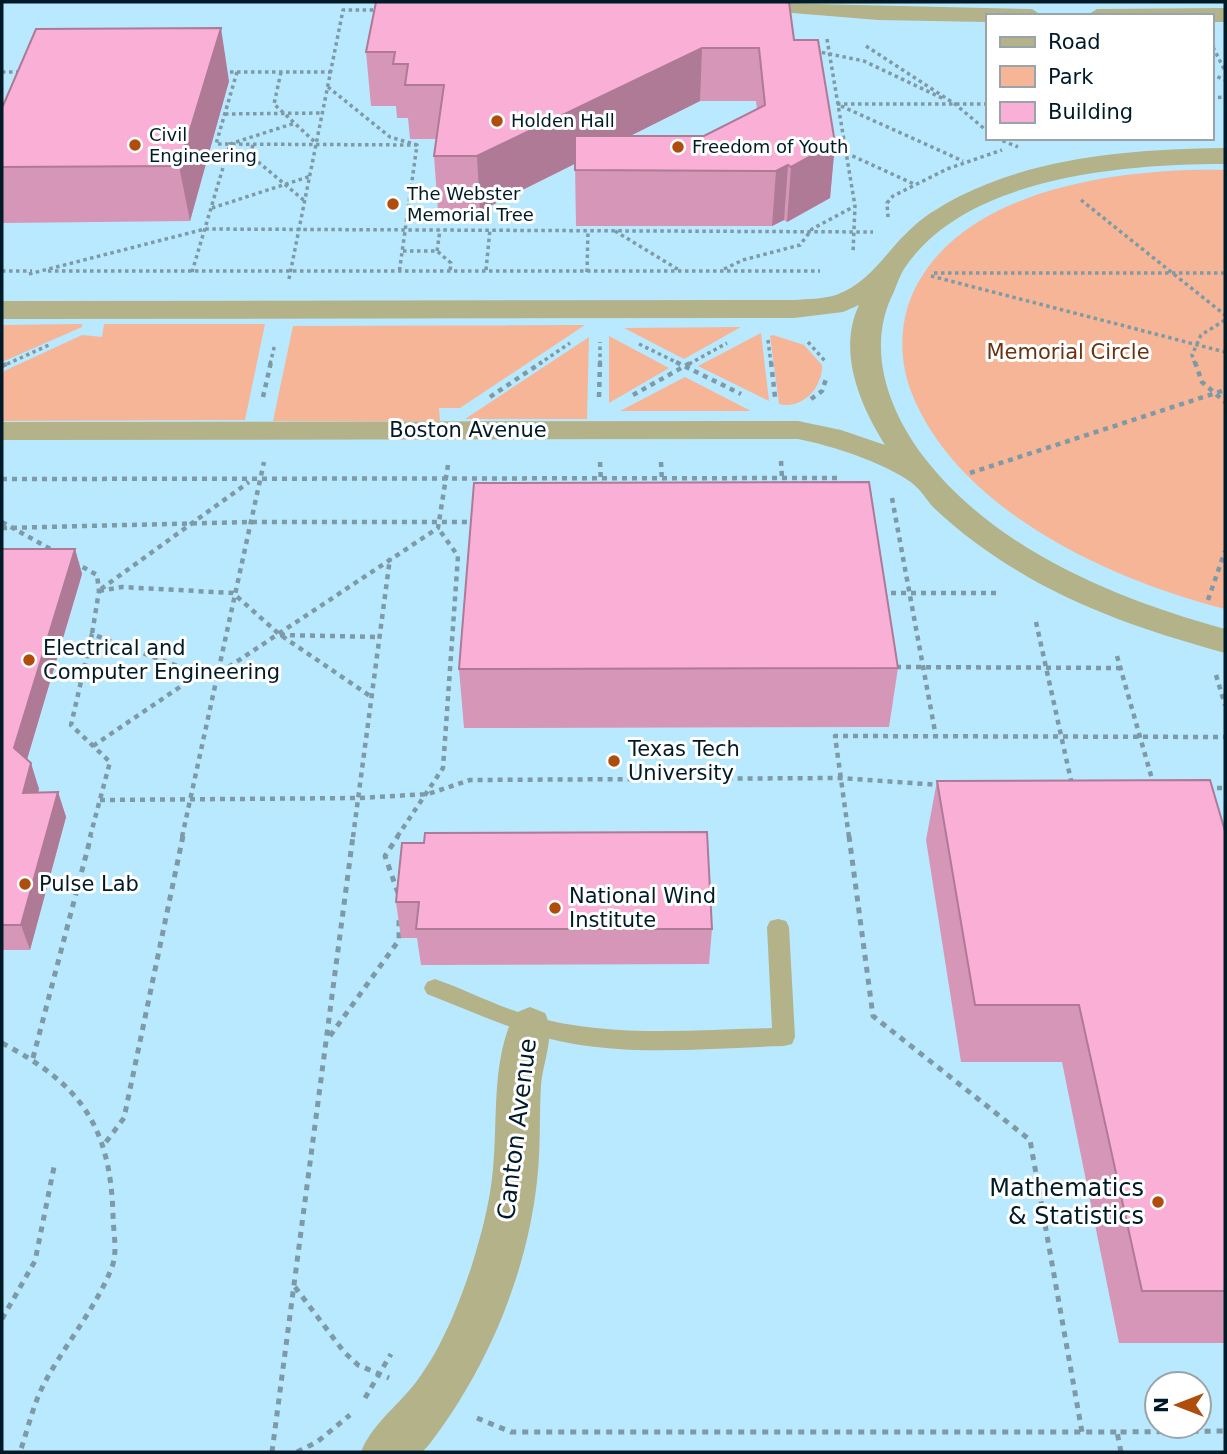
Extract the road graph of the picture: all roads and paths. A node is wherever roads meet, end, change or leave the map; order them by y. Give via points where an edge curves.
1 (346, 2) edge
2 (743, 2) edge
3 (343, 10) junction
4 (384, 10) edge
5 (986, 17) edge
6 (822, 19) junction
7 (1213, 47) edge
8 (813, 51) edge
9 (829, 51) junction
10 (1225, 71) edge
11 (2, 72) edge
12 (15, 72) junction
13 (27, 72) edge
14 (210, 72) edge
15 (237, 72) junction
16 (281, 72) junction
17 (331, 72) junction
18 (13, 80) edge
19 (328, 88) junction
20 (837, 104) junction
21 (955, 104) junction
22 (986, 104) edge
23 (284, 113) junction
24 (324, 113) junction
25 (225, 114) junction
26 (295, 123) junction
27 (986, 130) edge
28 (1016, 140) edge
29 (1098, 140) edge
30 (230, 144) junction
31 (253, 145) junction
32 (318, 145) junction
33 (417, 145) junction
34 (1018, 147) dead end
35 (846, 153) junction
36 (1225, 156) edge
37 (964, 162) dead end
38 (311, 176) junction
39 (1074, 181) junction
40 (914, 184) dead end
41 (286, 185) junction
42 (306, 202) junction
43 (855, 206) junction
44 (211, 208) junction
45 (205, 229) junction
46 (300, 229) junction
47 (490, 229) junction
48 (405, 230) junction
49 (440, 230) junction
50 (588, 231) junction
51 (615, 231) junction
52 (810, 232) junction
53 (854, 232) junction
54 (873, 232) dead end
55 (403, 251) junction
56 (437, 251) junction
57 (853, 253) dead end
58 (586, 270) junction
59 (680, 270) junction
60 (722, 270) junction
61 (2, 271) edge
62 (39, 271) junction
63 (400, 271) junction
64 (450, 271) junction
65 (486, 271) junction
66 (823, 271) dead end
67 (192, 272) junction
68 (290, 272) junction
69 (1171, 272) junction
70 (1225, 272) edge
71 (884, 278) junction
72 (593, 282) dead end
73 (398, 283) dead end
74 (287, 285) dead end
75 (2, 310) edge
76 (1225, 318) edge
77 (767, 328) dead end
78 (276, 334) dead end
79 (600, 336) dead end
80 (578, 338) dead end
81 (737, 338) dead end
82 (636, 342) dead end
83 (1195, 344) junction
84 (1225, 352) edge
85 (684, 367) junction
86 (1225, 390) edge
87 (1214, 393) junction
88 (741, 395) dead end
89 (775, 400) dead end
90 (599, 401) dead end
91 (623, 401) dead end
92 (1225, 402) edge
93 (480, 403) dead end
94 (261, 406) dead end
95 (2, 431) edge
96 (599, 451) dead end
97 (661, 451) dead end
98 (265, 454) dead end
99 (449, 458) dead end
100 (847, 478) dead end
101 (2, 479) edge
102 (446, 480) junction
103 (601, 480) junction
104 (662, 480) junction
105 (250, 481) junction
106 (262, 481) junction
107 (928, 481) junction
108 (968, 481) dead end
109 (663, 491) edge
110 (602, 494) edge
111 (252, 522) junction
112 (480, 522) edge
113 (192, 523) junction
114 (2, 525) edge
115 (439, 525) junction
116 (11, 528) junction
117 (1225, 551) edge
118 (60, 555) edge
119 (390, 558) junction
120 (73, 561) edge
121 (99, 591) junction
122 (233, 593) junction
123 (871, 593) edge
124 (912, 593) junction
125 (999, 593) dead end
126 (1204, 608) dead end
127 (1036, 622) dead end
128 (92, 634) junction
129 (279, 635) junction
130 (381, 637) junction
131 (1225, 641) edge
132 (1117, 656) dead end
133 (896, 667) edge
134 (924, 667) junction
135 (1046, 668) junction
136 (1121, 668) junction
137 (1214, 671) dead end
138 (200, 674) junction
139 (218, 674) junction
140 (373, 698) junction
141 (1225, 705) edge
142 (936, 737) junction
143 (1225, 737) edge
144 (1062, 738) junction
145 (1140, 738) junction
146 (93, 746) junction
147 (841, 778) junction
148 (951, 786) edge
149 (1225, 788) edge
150 (1202, 789) edge
151 (1143, 791) edge
152 (428, 794) junction
153 (1074, 794) edge
154 (360, 798) junction
155 (192, 799) junction
156 (100, 800) junction
157 (778, 927) dead end
158 (435, 988) dead end
159 (530, 1025) junction
160 (329, 1036) junction
161 (2, 1043) edge
162 (33, 1058) junction
163 (106, 1142) junction
164 (55, 1162) dead end
165 (295, 1286) junction
166 (2, 1320) edge
167 (391, 1354) dead end
168 (380, 1374) junction
169 (433, 1398) junction
170 (1225, 1431) edge
171 (1082, 1432) junction
172 (1117, 1432) junction
173 (20, 1452) edge
174 (272, 1452) edge
175 (297, 1452) edge
176 (386, 1452) edge
177 (1121, 1452) edge

1 - 3 path
2 - 6 street
3 - 4 path
3 - 17 path
5 - 6 street
6 - 9 path
6 - 21 path
7 - 10 path
8 - 9 path
9 - 20 path
9 - 21 path
11 - 12 path
12 - 13 path
12 - 18 path
14 - 15 path
15 - 16 path
15 - 25 path
16 - 17 path
16 - 23 path via 274,104
17 - 19 path
19 - 24 path
19 - 33 path via 390,137
20 - 21 path
20 - 35 path
20 - 37 path
21 - 22 path
21 - 27 path
23 - 24 path
23 - 25 path
23 - 26 path
24 - 32 path
25 - 30 path via 216,144
26 - 30 path
26 - 32 path
28 - 34 path
29 - 39 street
30 - 31 path
30 - 44 path
31 - 32 path
31 - 41 path via 250,155
32 - 33 path
32 - 38 path
33 - 48 path
35 - 40 path
35 - 43 path
36 - 39 street via 1146,158
38 - 41 path
38 - 42 path
39 - 69 path
39 - 71 street via 1008,186 957,210 915,241
41 - 42 path
41 - 44 path
42 - 46 path
43 - 52 path
43 - 53 path
44 - 45 path
45 - 46 path
45 - 62 path
45 - 67 path
46 - 48 path
46 - 68 path
47 - 49 path
47 - 50 path
47 - 65 path
48 - 49 path
48 - 55 path
49 - 56 path
50 - 51 path
50 - 58 path
51 - 52 path
51 - 59 path
52 - 53 path
52 - 60 path via 800,245
53 - 54 path
53 - 57 path
55 - 56 path
55 - 63 path
56 - 64 path via 451,263
58 - 59 path
58 - 65 path
58 - 72 path
59 - 60 path
60 - 66 path
61 - 62 path
62 - 67 path
63 - 64 path
63 - 68 path
63 - 73 path
64 - 65 path
67 - 68 path
68 - 74 path
69 - 70 path
69 - 76 path
69 - 83 path via 919,273
71 - 75 street via 843,303 794,309
71 - 107 street via 869,321 867,368 883,418
76 - 83 path
77 - 89 path
78 - 94 path
79 - 90 path
80 - 93 path
81 - 85 path
82 - 85 path
83 - 84 path
83 - 87 path via 1194,366
85 - 88 path
85 - 91 path
86 - 87 path
87 - 92 path
87 - 108 path via 962,475
95 - 107 street, Boston Avenue via 798,430 869,448
96 - 103 path
97 - 104 path
98 - 106 path
99 - 102 path
100 - 104 path
101 - 105 path
102 - 103 path
102 - 106 path
102 - 115 path
103 - 104 path
103 - 110 path
104 - 109 path
105 - 106 path
105 - 113 path
106 - 111 path
107 - 124 path via 892,498
107 - 131 street via 999,543 1074,587 1152,619
111 - 113 path
111 - 115 path
111 - 122 path
112 - 115 path
113 - 116 path
113 - 121 path
114 - 116 path
115 - 119 path
115 - 152 path via 458,556 443,768
116 - 118 path
117 - 126 path
119 - 129 path
119 - 130 path
120 - 121 path via 97,575
121 - 122 path via 122,587
121 - 128 path
122 - 129 path
122 - 139 path
123 - 124 path
124 - 125 path
124 - 134 path
127 - 135 path
128 - 138 path
128 - 146 path via 71,725
129 - 130 path
129 - 139 path
129 - 140 path
130 - 140 path
132 - 136 path
133 - 134 path
134 - 135 path
134 - 142 path
135 - 136 path
135 - 144 path
136 - 145 path
137 - 141 path
138 - 139 path
138 - 146 path
139 - 155 path
140 - 154 path
142 - 144 path
142 - 147 path via 835,736
143 - 145 path
144 - 145 path
144 - 153 path
145 - 151 path via 1156,790
146 - 156 path via 110,762
147 - 148 path
147 - 152 path via 470,780
147 - 171 path via 873,1016 1030,1140
149 - 150 path
152 - 154 path
152 - 160 path via 385,856 398,890 399,940
154 - 155 path
154 - 160 path
155 - 156 path
155 - 163 path via 124,1118
156 - 162 path
157 - 159 lane via 784,1037 633,1039 584,1036
158 - 159 lane
159 - 169 street, Canton Avenue via 520,1077 519,1148 512,1199 498,1254 471,1332
160 - 165 path
161 - 162 path
162 - 163 path via 63,1078 78,1095
163 - 173 path via 114,1204 113,1263 85,1320 44,1383
164 - 166 path via 35,1261
165 - 168 path via 344,1352 358,1365
165 - 174 path
167 - 168 path
168 - 169 path
168 - 175 path via 342,1425
169 - 171 path via 511,1432
169 - 176 street, Canton Avenue via 406,1435
170 - 172 path
171 - 172 path
172 - 177 path

